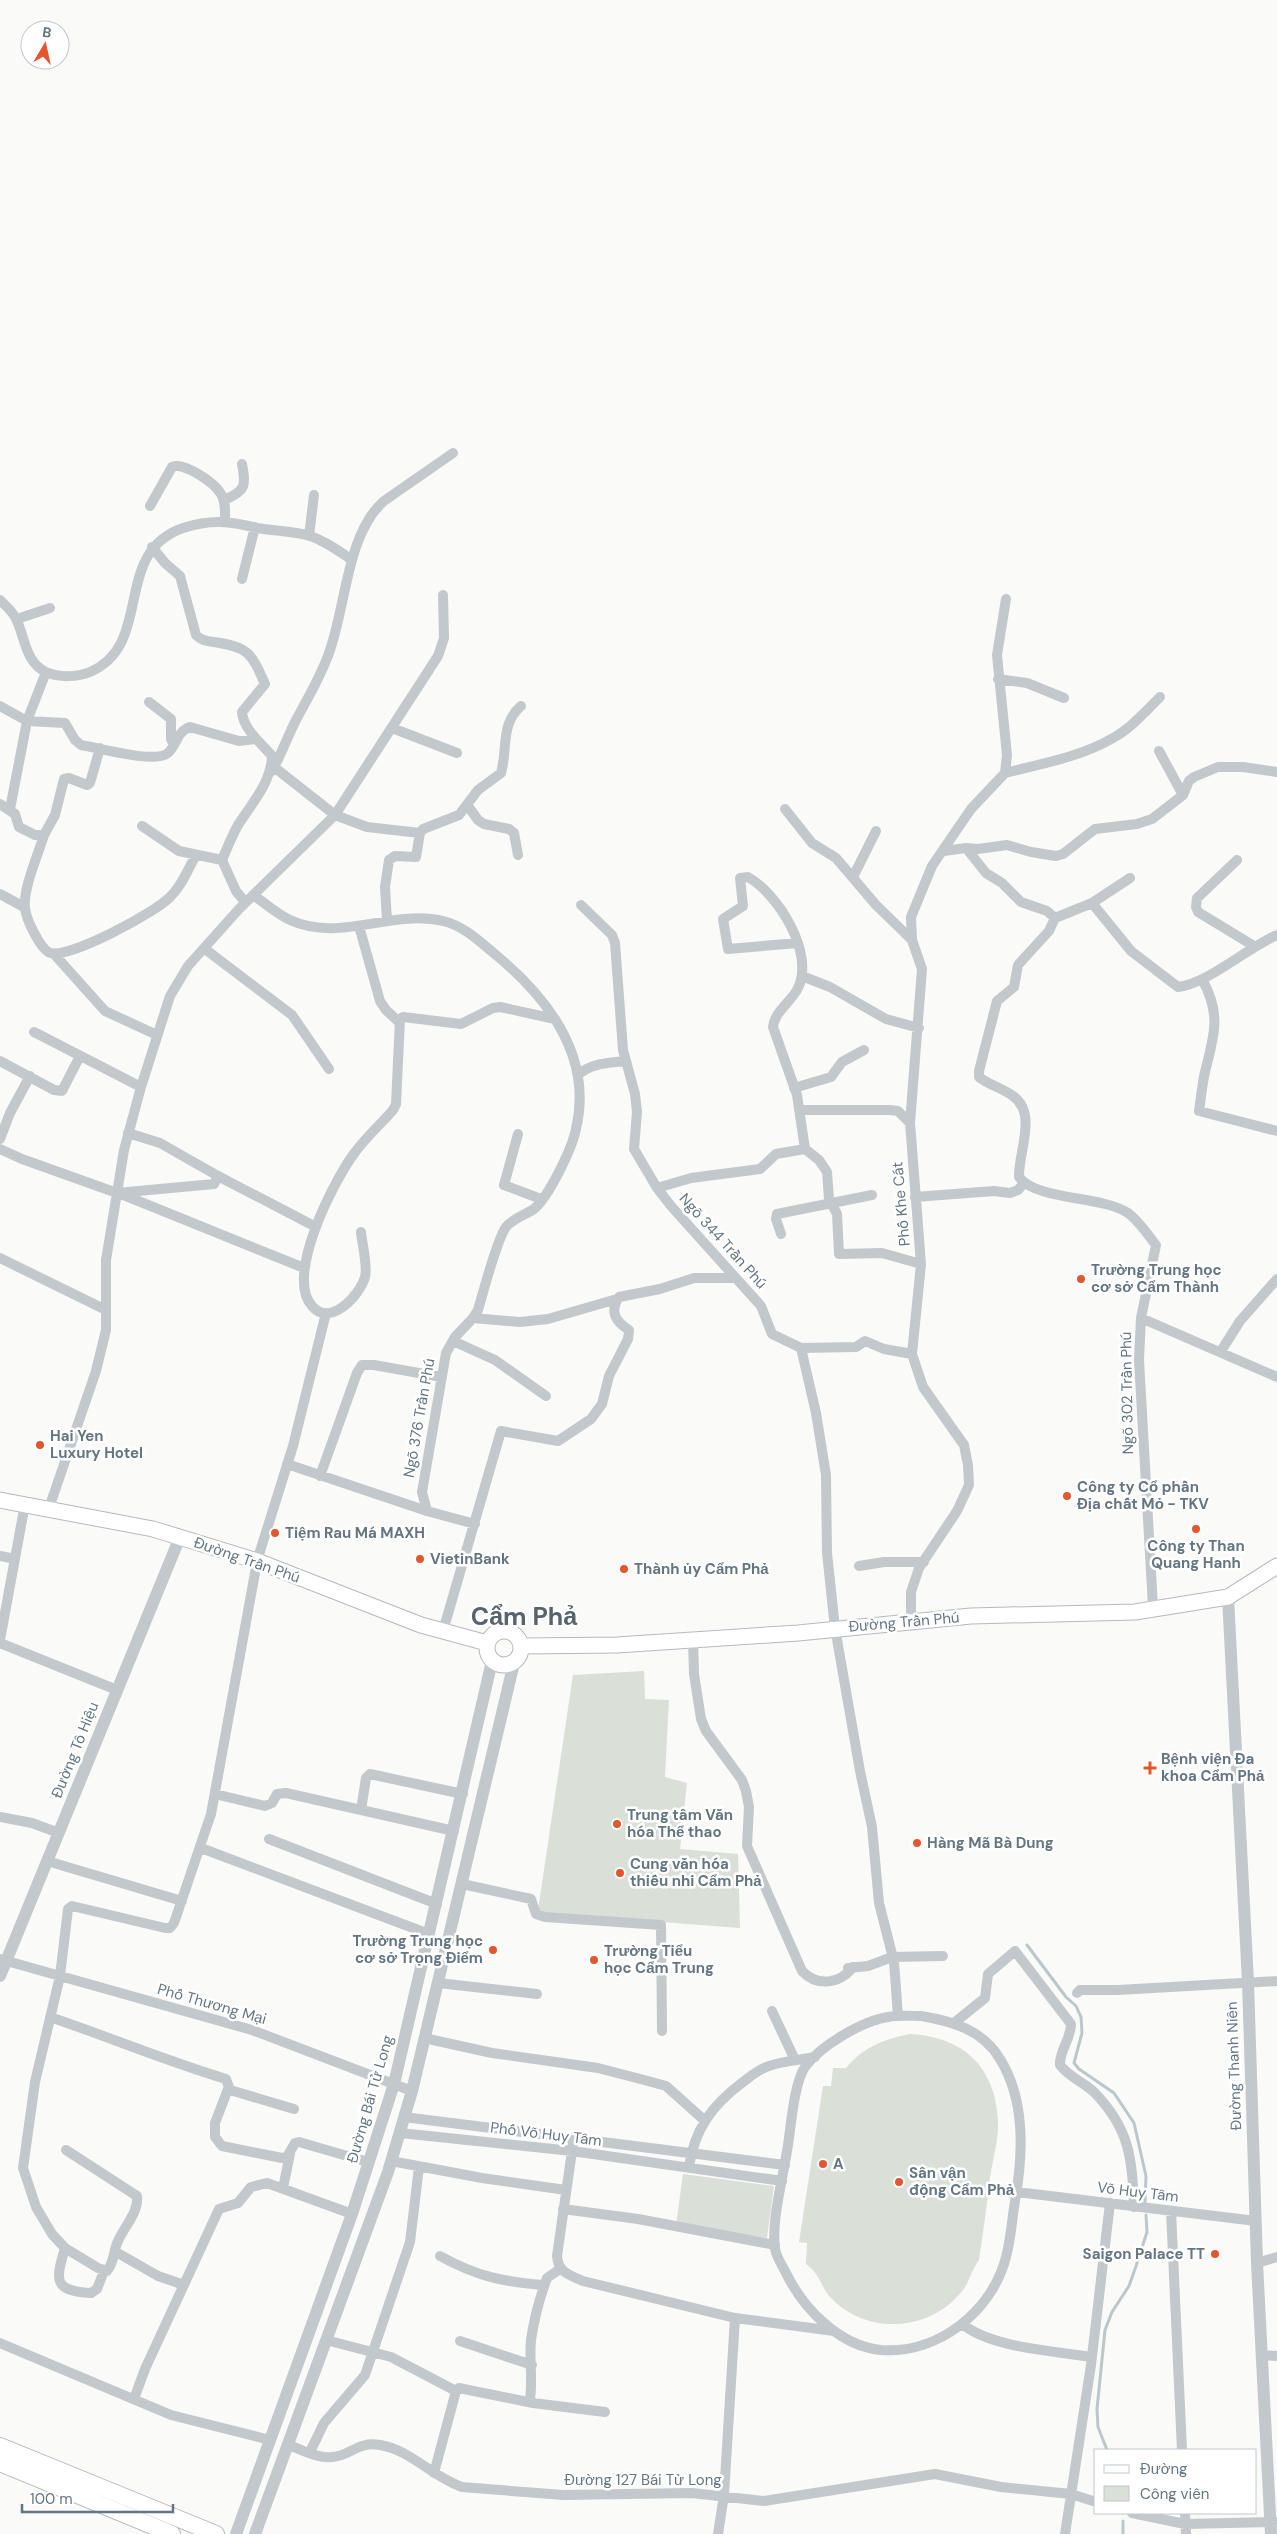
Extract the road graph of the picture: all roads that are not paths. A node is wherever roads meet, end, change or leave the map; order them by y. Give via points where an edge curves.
1 (453, 452) dead end
2 (242, 464) dead end
3 (314, 495) dead end
4 (224, 500) junction
5 (150, 506) dead end
6 (225, 521) junction
7 (255, 527) junction
8 (310, 536) junction
9 (152, 547) junction
10 (352, 560) junction
11 (242, 579) dead end
12 (443, 595) dead end
13 (1006, 599) dead end
14 (0, 600) edge
15 (50, 608) dead end
16 (16, 619) junction
17 (46, 672) junction
18 (998, 679) junction
19 (1160, 697) dead end
20 (1064, 698) dead end
21 (149, 702) dead end
22 (0, 706) edge
23 (521, 706) dead end
24 (27, 721) junction
25 (392, 728) junction
26 (256, 738) junction
27 (174, 745) junction
28 (100, 748) junction
29 (1159, 751) dead end
30 (457, 753) dead end
31 (274, 767) junction
32 (1277, 772) edge
33 (1005, 773) junction
34 (267, 780) junction
35 (1183, 795) junction
36 (0, 804) edge
37 (468, 806) junction
38 (10, 809) junction
39 (785, 809) dead end
40 (335, 815) junction
41 (142, 826) dead end
42 (876, 831) dead end
43 (420, 833) junction
44 (44, 835) junction
45 (966, 848) junction
46 (944, 851) junction
47 (196, 855) junction
48 (518, 855) dead end
49 (222, 860) junction
50 (1237, 860) dead end
51 (852, 878) junction
52 (1130, 878) dead end
53 (0, 894) edge
54 (249, 898) junction
55 (1092, 903) junction
56 (581, 905) dead end
57 (24, 907) junction
58 (911, 917) junction
59 (1055, 918) junction
60 (387, 921) junction
61 (892, 922) junction
62 (359, 926) junction
63 (1277, 935) edge
64 (912, 940) junction
65 (798, 944) junction
66 (1254, 946) junction
67 (205, 949) junction
68 (48, 950) junction
69 (802, 976) junction
70 (1202, 979) junction
71 (555, 1019) junction
72 (399, 1022) junction
73 (919, 1028) junction
74 (34, 1032) dead end
75 (157, 1035) junction
76 (864, 1050) dead end
77 (80, 1056) junction
78 (0, 1061) edge
79 (625, 1061) junction
80 (329, 1069) dead end
81 (578, 1074) junction
82 (30, 1076) junction
83 (141, 1087) junction
84 (794, 1088) junction
85 (799, 1110) junction
86 (910, 1123) junction
87 (1277, 1130) edge
88 (128, 1133) junction
89 (518, 1134) dead end
90 (0, 1139) edge
91 (0, 1149) edge
92 (805, 1149) junction
93 (218, 1176) junction
94 (1024, 1183) junction
95 (657, 1188) junction
96 (117, 1193) junction
97 (872, 1195) dead end
98 (915, 1197) junction
99 (541, 1199) junction
100 (832, 1202) junction
101 (316, 1228) junction
102 (361, 1232) dead end
103 (781, 1234) dead end
104 (0, 1258) edge
105 (921, 1264) junction
106 (304, 1268) junction
107 (735, 1278) junction
108 (1277, 1279) edge
109 (617, 1299) junction
110 (106, 1310) junction
111 (326, 1313) junction
112 (473, 1318) junction
113 (1141, 1318) junction
114 (453, 1341) junction
115 (801, 1348) junction
116 (1221, 1351) junction
117 (912, 1354) junction
118 (441, 1377) junction
119 (1277, 1377) edge
120 (546, 1396) dead end
121 (287, 1464) junction
122 (320, 1476) junction
123 (0, 1500) edge
124 (25, 1504) junction
125 (49, 1508) junction
126 (427, 1511) junction
127 (475, 1524) junction
128 (180, 1537) junction
129 (0, 1556) edge
130 (15, 1559) junction
131 (257, 1561) junction
132 (924, 1562) junction
133 (859, 1566) dead end
134 (1277, 1566) edge
135 (5, 1585) edge
136 (1228, 1597) junction
137 (1153, 1608) junction
138 (911, 1621) junction
139 (835, 1628) junction
140 (443, 1631) junction
141 (0, 1640) edge
142 (692, 1640) junction
143 (487, 1642) junction
144 (0, 1643) edge
145 (522, 1646) junction
146 (492, 1661) junction
147 (514, 1662) junction
148 (117, 1690) junction
149 (215, 1794) junction
150 (463, 1794) junction
151 (483, 1796) junction
152 (361, 1810) junction
153 (0, 1817) edge
154 (454, 1830) junction
155 (59, 1833) junction
156 (269, 1839) dead end
157 (201, 1848) junction
158 (47, 1861) junction
159 (462, 1884) junction
160 (182, 1901) junction
161 (437, 1904) junction
162 (429, 1934) junction
163 (426, 1949) junction
164 (445, 1952) junction
165 (943, 1956) dead end
166 (892, 1957) junction
167 (3, 1960) edge
168 (0, 1976) edge
169 (60, 1976) junction
170 (1277, 1981) edge
171 (1248, 1982) junction
172 (438, 1983) junction
173 (1077, 1993) dead end
174 (537, 1994) dead end
175 (772, 2011) dead end
176 (898, 2016) junction
177 (50, 2017) junction
178 (954, 2023) junction
179 (662, 2031) dead end
180 (424, 2038) junction
181 (815, 2057) junction
182 (795, 2060) junction
183 (394, 2084) junction
184 (228, 2089) junction
185 (412, 2091) junction
186 (294, 2109) dead end
187 (384, 2113) junction
188 (404, 2117) junction
189 (704, 2120) junction
190 (380, 2128) junction
191 (400, 2132) junction
192 (574, 2137) junction
193 (66, 2150) dead end
194 (572, 2151) junction
195 (691, 2152) junction
196 (290, 2154) junction
197 (391, 2161) junction
198 (368, 2162) junction
199 (785, 2165) junction
200 (419, 2167) junction
201 (689, 2168) junction
202 (782, 2181) junction
203 (283, 2188) junction
204 (566, 2190) junction
205 (1017, 2192) junction
206 (1110, 2203) junction
207 (1134, 2207) junction
208 (563, 2209) junction
209 (1171, 2211) junction
210 (352, 2214) junction
211 (1256, 2221) junction
212 (774, 2245) junction
213 (65, 2248) junction
214 (116, 2252) junction
215 (440, 2256) dead end
216 (1277, 2258) edge
217 (1257, 2263) junction
218 (560, 2269) junction
219 (104, 2271) junction
220 (184, 2285) junction
221 (544, 2285) junction
222 (735, 2318) junction
223 (962, 2324) junction
224 (837, 2331) junction
225 (326, 2340) junction
226 (460, 2341) dead end
227 (0, 2343) edge
228 (373, 2351) junction
229 (1262, 2355) junction
230 (1277, 2356) edge
231 (1092, 2358) junction
232 (532, 2364) junction
233 (456, 2390) junction
234 (134, 2399) junction
235 (533, 2403) junction
236 (605, 2412) dead end
237 (270, 2440) junction
238 (288, 2445) junction
239 (0, 2446) edge
240 (1182, 2449) edge
241 (310, 2452) junction
242 (0, 2463) edge
243 (434, 2473) junction
244 (1071, 2494) junction
245 (724, 2495) junction
246 (1094, 2501) edge
247 (1135, 2514) edge
248 (1185, 2514) edge
249 (1273, 2526) edge
250 (1186, 2529) edge
251 (172, 2534) edge
252 (216, 2534) edge
253 (236, 2534) edge
254 (255, 2534) edge
255 (718, 2534) edge
256 (1065, 2534) edge

1 - 10 street via 374,509 356,544
2 - 4 street via 243,487 238,494
3 - 8 street
4 - 5 street via 210,481 175,465
4 - 6 street
6 - 7 street
6 - 9 street via 199,523 168,534
7 - 8 street
7 - 11 street
8 - 10 street
9 - 17 street via 139,573 128,625 116,654 102,667 83,675
9 - 26 street via 180,576 196,635 201,640 237,645 246,650 254,662 264,687 242,712
10 - 31 street via 328,657
12 - 25 street via 444,638 438,656
13 - 18 street via 997,655
14 - 16 street
15 - 16 street
16 - 17 street via 24,644
17 - 24 street
18 - 20 street via 1027,683
18 - 33 street via 1007,755
19 - 33 street via 1112,739
21 - 27 street via 171,719
22 - 24 street
23 - 37 street via 512,714 501,773 478,790
24 - 28 street via 66,723 81,745
24 - 38 street
25 - 30 street
25 - 40 street
26 - 27 street via 239,741 190,727 182,731
26 - 34 street via 272,756
27 - 28 street via 166,755 159,757
28 - 44 street via 90,783 86,785 64,779 55,815
29 - 35 street
31 - 34 street
31 - 40 street
32 - 35 street via 1250,767 1218,767 1189,781
33 - 46 street via 971,809
34 - 49 street via 238,826
35 - 45 street via 1152,819 1095,829 1056,856 1007,845
36 - 38 street
37 - 43 street via 459,815
37 - 48 street via 484,824 509,828 514,833
38 - 44 street via 19,827 35,835
39 - 51 street, Phố Khe Cát via 812,843 836,858
40 - 43 street via 367,827
40 - 54 street
41 - 47 street via 179,851
42 - 51 street
43 - 60 street via 416,857 395,856 389,860 385,888
44 - 57 street
45 - 46 street
45 - 59 street via 986,873 1002,883 1021,902 1047,911
46 - 58 street via 924,881
47 - 49 street
47 - 68 street via 169,899 91,943 71,951
49 - 54 street via 236,891
50 - 66 street via 1198,898 1196,907 1198,912
51 - 61 street, Phố Khe Cát
52 - 55 street
53 - 57 street
54 - 62 street, Ngõ 376 Trần Phú via 314,928
54 - 67 street
55 - 59 street
55 - 70 street via 1131,951 1173,984 1186,986
56 - 79 street, Ngõ 344 Trần Phú via 606,928 615,942
57 - 68 street via 33,932
58 - 61 street
58 - 64 street
59 - 94 street via 1049,931 1018,965 1014,988 997,1001 979,1071 979,1077 985,1082 1014,1096 1022,1104 1024,1138 1018,1168
60 - 62 street, Ngõ 376 Trần Phú
60 - 71 street, Ngõ 376 Trần Phú via 406,918 441,920 458,925 523,977
61 - 64 street, Phố Khe Cát
62 - 72 street via 380,1001
63 - 66 street
64 - 73 street, Phố Khe Cát via 922,969
65 - 65 street via 772,896 748,877 740,878 743,906 723,919 728,949
65 - 69 street via 803,961
66 - 70 street
67 - 75 street via 179,979
67 - 80 street via 292,1015
68 - 75 street via 105,1011
69 - 73 street via 830,987 886,1019
69 - 84 street via 799,988 774,1023
70 - 87 street via 1212,997 1214,1038 1199,1111
71 - 72 street via 500,1007 460,1024 403,1017
71 - 81 street, Ngõ 376 Trần Phú
72 - 101 street via 396,1104 354,1154 330,1193
73 - 86 street, Phố Khe Cát
74 - 77 street
75 - 83 street
76 - 84 street via 842,1062 831,1077
77 - 82 street via 62,1091
77 - 83 street
78 - 82 street
79 - 81 street via 597,1065
79 - 95 street, Ngõ 344 Trần Phú via 637,1112 634,1149
81 - 99 street, Ngõ 376 Trần Phú via 579,1107 572,1144
82 - 90 street
83 - 88 street
84 - 85 street
85 - 86 street via 890,1110 898,1111
85 - 92 street
86 - 98 street, Phố Khe Cát
88 - 93 street via 160,1143
88 - 96 street
89 - 99 street via 504,1185
91 - 96 street via 22,1160
92 - 95 street via 776,1154 760,1169 691,1178
92 - 100 street via 819,1160 827,1172
93 - 96 street via 214,1184
93 - 101 street
94 - 98 street via 1010,1193 994,1191
94 - 113 street, Ngõ 302 Trần Phú via 1114,1207 1129,1214 1147,1233 1156,1245
95 - 107 street, Ngõ 344 Trần Phú
96 - 106 street
96 - 110 street via 106,1260
97 - 100 street
98 - 105 street, Phố Khe Cát
99 - 112 street, Ngõ 376 Trần Phú via 534,1208 506,1226
100 - 103 street via 777,1214
100 - 105 street via 837,1214 839,1254 882,1253
101 - 106 street
102 - 111 street via 365,1278 349,1302 339,1310
104 - 110 street
105 - 117 street, Phố Khe Cát
106 - 111 street via 307,1297 312,1307
107 - 109 street via 694,1278
107 - 115 street, Ngõ 344 Trần Phú via 761,1306 772,1334
108 - 116 street via 1240,1321
109 - 112 street via 548,1319 520,1322
109 - 127 street via 614,1318 629,1330 629,1334 609,1376 602,1404 591,1419 558,1441 507,1430 501,1432
110 - 125 street via 106,1330 96,1371
111 - 121 street
112 - 114 street, Ngõ 376 Trần Phú
113 - 116 street
113 - 137 street, Ngõ 302 Trần Phú via 1138,1360 1140,1410
114 - 118 street, Ngõ 376 Trần Phú via 446,1353
114 - 120 street via 495,1360
115 - 117 street via 856,1347 865,1341 884,1349
115 - 139 street via 826,1475 827,1553
116 - 119 street
117 - 132 street, Phố Khe Cát via 923,1387 964,1445 968,1465 966,1493
118 - 122 street via 362,1365
118 - 126 street, Ngõ 376 Trần Phú via 422,1492
121 - 122 street
121 - 131 street
122 - 126 street
123 - 124 main road, Đường Trần Phú
124 - 125 main road, Đường Trần Phú
124 - 130 street
125 - 128 main road, Đường Trần Phú
126 - 127 street
127 - 140 street
128 - 131 main road, Đường Trần Phú
128 - 148 street, Đường Tô Hiệu
129 - 130 street
130 - 135 street
131 - 140 main road, Đường Trần Phú
131 - 149 street
132 - 133 street
132 - 138 street, Phố Khe Cát via 911,1592
134 - 136 main road, Đường Trần Phú
135 - 141 street
136 - 137 main road, Đường Trần Phú
136 - 171 street, Đường Thanh Niên
137 - 138 main road, Đường Trần Phú via 1135,1612 971,1616
138 - 139 main road, Đường Trần Phú
139 - 142 main road, Đường Trần Phú
139 - 166 street via 872,1827 879,1903
140 - 143 main road, Đường Trần Phú
142 - 145 main road, Đường Trần Phú via 610,1646
142 - 166 street via 701,1719 706,1731 742,1780 749,1807 747,1846 802,1971 815,1982 829,1982 846,1976 849,1968 868,1966
143 - 145 main road via 496,1632 508,1631 520,1640
143 - 146 main road
144 - 148 street
145 - 147 main road
146 - 147 main road via 504,1666
146 - 150 street, Đường Bái Tử Long
147 - 151 street
148 - 155 street, Đường Tô Hiệu
149 - 152 street via 265,1806 272,1803 277,1794 286,1794
149 - 157 street
150 - 151 street
150 - 152 street via 370,1774 366,1778
150 - 154 street, Đường Bái Tử Long
151 - 159 street
152 - 154 street
153 - 155 street via 32,1823
154 - 161 street, Đường Bái Tử Long
155 - 158 street, Đường Tô Hiệu
156 - 161 street
157 - 160 street
157 - 162 street
158 - 160 street
158 - 167 street, Đường Tô Hiệu
159 - 164 street
159 - 179 street via 531,1899 536,1914 545,1917 661,1925
160 - 169 street via 170,1928 70,1906
161 - 162 street, Đường Bái Tử Long
162 - 163 street, Đường Bái Tử Long
163 - 164 street
163 - 183 street, Đường Bái Tử Long
164 - 172 street
165 - 166 street
166 - 176 street
167 - 168 street, Đường Tô Hiệu
167 - 169 street, Phố Thương Mại
169 - 177 street
169 - 183 street, Phố Thương Mại via 252,2030
170 - 171 street
171 - 173 street via 1080,1990
171 - 211 street, Đường Thanh Niên
172 - 174 street
172 - 180 street
175 - 182 street
176 - 178 street via 921,2016
176 - 181 street via 886,2017 849,2031
177 - 184 street via 226,2079
177 - 213 street via 23,2168 36,2207 52,2234
178 - 205 street via 986,2042 1000,2059 1010,2082 1019,2112 1022,2157
178 - 207 street via 985,1998 988,1974 1015,1951 1071,2024 1060,2065 1093,2092 1128,2144 1132,2158
180 - 185 street
180 - 189 street via 492,2053 598,2068 666,2086
181 - 182 street
181 - 199 street via 804,2068 794,2100
182 - 189 street via 768,2066 753,2075 711,2109
183 - 185 street, Phố Thương Mại
183 - 187 street, Đường Bái Tử Long
184 - 186 street
184 - 196 street via 215,2123 217,2142 272,2158
185 - 188 street
187 - 188 street
187 - 190 street, Đường Bái Tử Long
188 - 191 street
188 - 192 street, Phố Võ Huy Tâm
189 - 195 street
190 - 191 street
190 - 198 street, Đường Bái Tử Long
191 - 194 street, Phố Võ Huy Tâm
191 - 197 street
192 - 194 street
192 - 195 street, Phố Võ Huy Tâm
193 - 214 street via 137,2196 135,2209 118,2239
194 - 201 street, Phố Võ Huy Tâm
194 - 204 street
195 - 199 street, Phố Võ Huy Tâm
195 - 201 street
196 - 198 street via 295,2143 299,2142
196 - 203 street
197 - 200 street
197 - 225 street
198 - 210 street, Đường Bái Tử Long
199 - 202 street
200 - 204 street
200 - 228 street via 410,2242
201 - 202 street, Phố Võ Huy Tâm
202 - 212 street
203 - 210 street
203 - 220 street via 261,2183 251,2188 238,2203 219,2209
204 - 208 street
205 - 206 street, Võ Huy Tâm
205 - 223 street via 1006,2258 993,2288
206 - 207 street, Võ Huy Tâm
206 - 231 street
207 - 209 street, Võ Huy Tâm
208 - 212 street via 638,2219
208 - 218 street via 557,2256
209 - 211 street, Võ Huy Tâm
209 - 240 street
210 - 237 street, Đường Bái Tử Long
211 - 217 street, Đường Thanh Niên
212 - 224 street via 795,2292 815,2317
213 - 219 street
213 - 219 street via 58,2274 64,2287 91,2293 97,2289
214 - 219 street via 108,2270
214 - 220 street via 158,2276
215 - 221 street via 467,2271 492,2279
216 - 217 street
217 - 229 street, Đường Thanh Niên
218 - 221 street via 549,2274
218 - 222 street via 583,2281
220 - 234 street
221 - 232 street via 531,2339
222 - 224 street
222 - 245 street
223 - 224 street via 950,2334 913,2348 880,2350 853,2342
223 - 231 street via 990,2340
225 - 228 street
225 - 238 street
226 - 232 street
227 - 234 street
228 - 233 street
228 - 241 street via 365,2375 324,2423
229 - 230 street
229 - 249 street, Đường Thanh Niên
231 - 244 street
232 - 235 street via 530,2399
233 - 235 street
233 - 243 street
234 - 237 street via 171,2415
235 - 236 street
237 - 238 street
237 - 253 street, Đường Bái Tử Long
238 - 241 street, Đường 127 Bái Tử Long
238 - 254 street
239 - 252 highway
241 - 243 street, Đường 127 Bái Tử Long via 334,2457 366,2443 382,2445 404,2452
242 - 251 highway
243 - 245 street, Đường 127 Bái Tử Long via 462,2487 563,2495
244 - 245 street, Đường 127 Bái Tử Long via 1001,2487 935,2474 764,2501
244 - 246 street, Đường 127 Bái Tử Long
244 - 256 street
245 - 255 street
247 - 250 street
248 - 250 street
249 - 250 street

